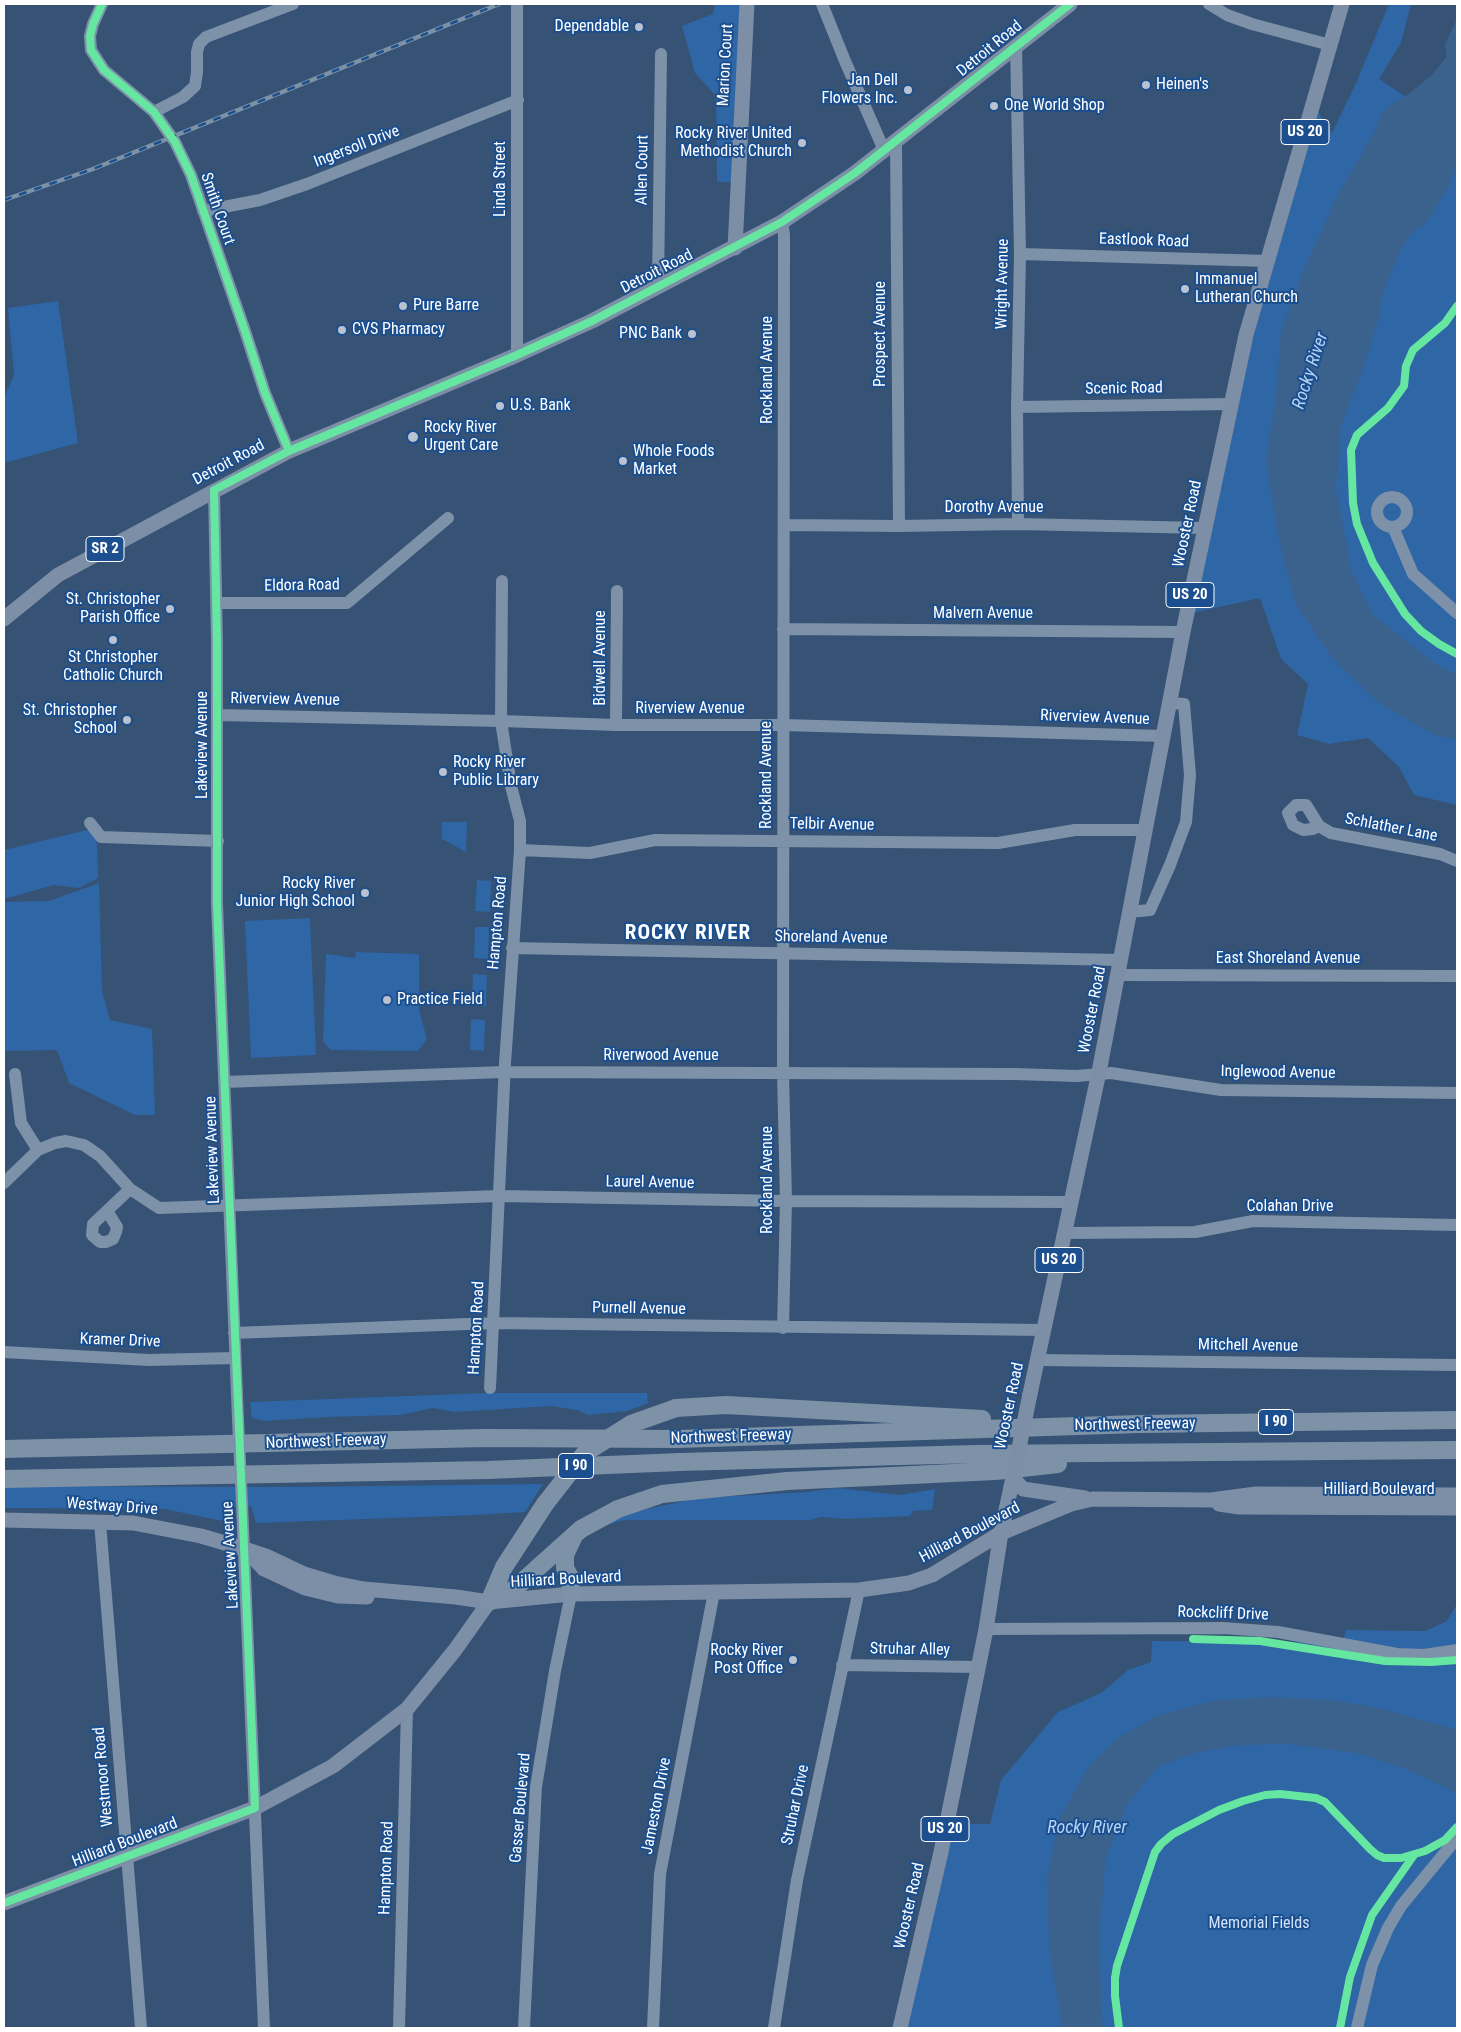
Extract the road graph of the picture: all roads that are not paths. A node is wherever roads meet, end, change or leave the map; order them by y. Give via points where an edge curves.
1 (102, 4) edge
2 (293, 4) edge
3 (517, 4) edge
4 (747, 4) edge
5 (822, 4) edge
6 (1070, 4) edge
7 (1210, 4) edge
8 (1342, 4) edge
9 (1330, 44) junction
10 (1016, 45) junction
11 (661, 54) dead end
12 (518, 100) junction
13 (154, 112) junction
14 (890, 146) junction
15 (203, 212) junction
16 (782, 222) junction
17 (735, 248) junction
18 (1020, 254) junction
19 (1268, 261) junction
20 (658, 286) junction
21 (517, 355) junction
22 (1231, 404) junction
23 (1017, 407) junction
24 (289, 451) junction
25 (214, 490) junction
26 (448, 518) dead end
27 (1018, 524) junction
28 (784, 525) junction
29 (899, 526) junction
30 (1393, 527) dead end
31 (1204, 528) junction
32 (502, 582) dead end
33 (617, 591) dead end
34 (216, 603) junction
35 (1457, 613) edge
36 (4, 619) edge
37 (783, 629) junction
38 (1183, 632) junction
39 (1170, 703) junction
40 (217, 714) junction
41 (502, 721) junction
42 (616, 725) junction
43 (783, 725) junction
44 (1163, 736) junction
45 (90, 823) dead end
46 (1319, 826) dead end
47 (1144, 830) junction
48 (784, 840) junction
49 (218, 841) junction
50 (520, 850) junction
51 (1457, 861) edge
52 (1129, 912) junction
53 (512, 948) junction
54 (784, 953) junction
55 (1120, 960) junction
56 (1118, 975) junction
57 (1457, 976) edge
58 (504, 1072) junction
59 (1099, 1072) junction
60 (783, 1073) junction
61 (16, 1074) dead end
62 (224, 1082) junction
63 (1457, 1092) edge
64 (38, 1150) junction
65 (4, 1184) edge
66 (130, 1189) junction
67 (499, 1196) junction
68 (786, 1201) junction
69 (1071, 1202) junction
70 (229, 1206) junction
71 (107, 1211) dead end
72 (1457, 1225) edge
73 (1064, 1233) junction
74 (494, 1323) junction
75 (783, 1328) junction
76 (1044, 1330) junction
77 (234, 1333) junction
78 (4, 1352) edge
79 (235, 1358) junction
80 (1038, 1360) junction
81 (1457, 1365) edge
82 (490, 1388) dead end
83 (1457, 1420) edge
84 (1094, 1425) junction
85 (4, 1449) edge
86 (1457, 1450) edge
87 (1148, 1454) junction
88 (4, 1479) edge
89 (1016, 1485) junction
90 (1457, 1495) edge
91 (1094, 1499) junction
92 (1211, 1500) junction
93 (1457, 1508) edge
94 (4, 1520) edge
95 (100, 1522) junction
96 (579, 1531) junction
97 (1002, 1533) junction
98 (245, 1549) junction
99 (859, 1590) junction
100 (714, 1592) junction
101 (571, 1594) junction
102 (489, 1602) junction
103 (986, 1629) junction
104 (1457, 1650) edge
105 (842, 1665) junction
106 (978, 1667) junction
107 (408, 1709) junction
108 (255, 1808) junction
109 (1457, 1838) edge
110 (127, 1857) junction
111 (4, 1903) edge
112 (141, 2028) edge
113 (264, 2028) edge
114 (399, 2028) edge
115 (524, 2028) edge
116 (653, 2028) edge
117 (774, 2028) edge
118 (900, 2028) edge
119 (1357, 2028) edge

1 - 13 street, Smith Court via 90,36 94,55 104,70
2 - 13 street via 206,37 197,52 195,86
3 - 12 street, Linda Street
4 - 17 main road, Marion Court
5 - 14 street via 845,61
6 - 10 main road, Detroit Road
7 - 9 street via 1227,15 1252,24
8 - 9 main road, Wooster Road / US 20
9 - 19 main road, Wooster Road / US 20
10 - 14 main road, Detroit Road
10 - 18 street, Wright Avenue
11 - 20 street, Allen Court
12 - 15 street, Ingersoll Drive via 308,184 260,200
12 - 21 street, Linda Street
13 - 15 street, Smith Court via 175,142 191,175
14 - 16 main road, Detroit Road via 835,188
14 - 29 street, Prospect Avenue
15 - 24 street, Smith Court via 264,393
16 - 17 main road, Detroit Road
16 - 28 street, Rockland Avenue
17 - 20 main road, Detroit Road / SR 2
18 - 19 street, Eastlook Road
18 - 23 street, Wright Avenue
19 - 22 main road, Wooster Road / US 20 via 1246,335
20 - 21 main road, Detroit Road / SR 2
21 - 24 main road, Detroit Road / SR 2
22 - 23 street, Scenic Road
22 - 31 main road, Wooster Road / US 20
23 - 27 street, Wright Avenue
24 - 25 main road, Detroit Road / SR 2
25 - 34 street, Lakeview Avenue
25 - 36 main road, Detroit Road / SR 2 via 58,575
26 - 34 street, Eldora Road via 347,602
27 - 29 street, Dorothy Avenue
27 - 31 street, Dorothy Avenue
28 - 29 street, Dorothy Avenue
28 - 37 street, Rockland Avenue
30 - 35 street via 1413,574
31 - 38 main road, Wooster Road / US 20
32 - 41 street, Hampton Road
33 - 42 street, Bidwell Avenue
34 - 40 street, Lakeview Avenue
37 - 38 street, Malvern Avenue
37 - 43 street, Rockland Avenue
38 - 39 main road, Wooster Road / US 20
39 - 44 main road, Wooster Road / US 20
39 - 52 street via 1184,704 1190,775 1186,822 1150,910
40 - 41 street, Riverview Avenue
40 - 49 street, Lakeview Avenue
41 - 42 street, Riverview Avenue
41 - 50 street, Hampton Road via 511,786 520,821
42 - 43 street, Riverview Avenue
43 - 44 street, Riverview Avenue
43 - 48 street, Rockland Avenue
44 - 47 main road, Wooster Road / US 20
45 - 49 street via 101,837
46 - 51 street, Schlather Lane via 1331,832 1440,854
47 - 48 street, Telbir Avenue via 1075,830 998,843
47 - 52 main road, Wooster Road / US 20
48 - 50 street, Telbir Avenue via 655,840 590,853
48 - 54 street, Rockland Avenue
49 - 62 street, Lakeview Avenue via 217,904
50 - 53 street, Hampton Road
52 - 55 main road, Wooster Road / US 20
53 - 54 street, Shoreland Avenue
53 - 58 street, Hampton Road
54 - 55 street, Shoreland Avenue
54 - 60 street, Rockland Avenue
55 - 56 main road, Wooster Road / US 20
56 - 57 street, East Shoreland Avenue
56 - 59 main road, Wooster Road / US 20
58 - 60 street, Riverwood Avenue
58 - 62 street, Riverwood Avenue
58 - 67 street, Hampton Road
59 - 60 street, Riverwood Avenue via 1077,1076
59 - 63 street, Inglewood Avenue via 1221,1090
59 - 69 main road, Wooster Road / US 20
60 - 68 street, Rockland Avenue
61 - 64 street via 21,1123
62 - 70 street, Lakeview Avenue
64 - 65 street
64 - 66 street, Laurel Avenue via 55,1142 84,1145 100,1156
66 - 70 street, Laurel Avenue via 160,1208
66 - 71 street
67 - 68 street, Laurel Avenue
67 - 70 street, Laurel Avenue
67 - 74 street, Hampton Road
68 - 69 street, Laurel Avenue
68 - 75 street, Rockland Avenue
69 - 73 main road, Wooster Road / US 20
70 - 77 street, Lakeview Avenue
72 - 73 street, Colahan Drive via 1253,1221 1195,1232
73 - 76 main road, Wooster Road / US 20
74 - 75 street, Purnell Avenue
74 - 77 street, Purnell Avenue
74 - 82 street, Hampton Road
75 - 76 street, Purnell Avenue
76 - 80 main road, Wooster Road / US 20
77 - 79 street, Lakeview Avenue
78 - 79 street, Kramer Drive via 149,1360
79 - 98 street, Lakeview Avenue, bridge
80 - 81 street, Mitchell Avenue
80 - 89 main road, Wooster Road / US 20, bridge
83 - 84 highway, Northwest Freeway / I 90
84 - 85 highway, Northwest Freeway / I 90 via 677,1439 485,1438
84 - 102 highway, bridge via 726,1405 676,1408 631,1424 585,1453 544,1504 504,1567
86 - 87 highway, Northwest Freeway / I 90
87 - 88 highway, Northwest Freeway / I 90 via 975,1454 488,1470
87 - 96 highway via 995,1471 786,1481 662,1494 618,1508
89 - 91 main road
89 - 97 main road, Wooster Road / US 20
90 - 92 main road, Hilliard Boulevard via 1256,1494
91 - 92 main road, Hilliard Boulevard
91 - 97 main road, Hilliard Boulevard via 1070,1504
92 - 93 main road, Hilliard Boulevard via 1240,1507
94 - 95 main road, Westway Drive
95 - 98 main road, Westway Drive via 133,1523 201,1536
95 - 110 street, Westmoor Road
96 - 101 highway via 565,1555
96 - 102 highway via 513,1590
97 - 99 main road, Hilliard Boulevard via 932,1575 909,1583
97 - 103 main road, Wooster Road / US 20
98 - 102 main road, Westway Drive via 334,1583
98 - 108 street, Lakeview Avenue
99 - 100 main road, Hilliard Boulevard
99 - 105 street, Struhar Drive
100 - 101 main road, Hilliard Boulevard
100 - 116 street, Jameston Drive via 660,1874
101 - 102 main road, Hilliard Boulevard
101 - 115 street, Gasser Boulevard via 536,1787
102 - 107 main road, Hilliard Boulevard
103 - 104 street, Rockcliff Drive via 1223,1628 1282,1633 1397,1654 1424,1655
103 - 106 main road, Wooster Road / US 20
105 - 106 street, Struhar Alley
105 - 117 street, Struhar Drive via 797,1880
106 - 118 main road, Wooster Road / US 20 via 941,1852
107 - 108 main road, Hilliard Boulevard via 334,1766
107 - 114 street, Hampton Road
108 - 110 main road, Hilliard Boulevard
108 - 113 street, Lakeview Avenue
109 - 119 street via 1401,1906 1388,1928 1372,1965
110 - 111 main road, Hilliard Boulevard
110 - 112 street, Westmoor Road

